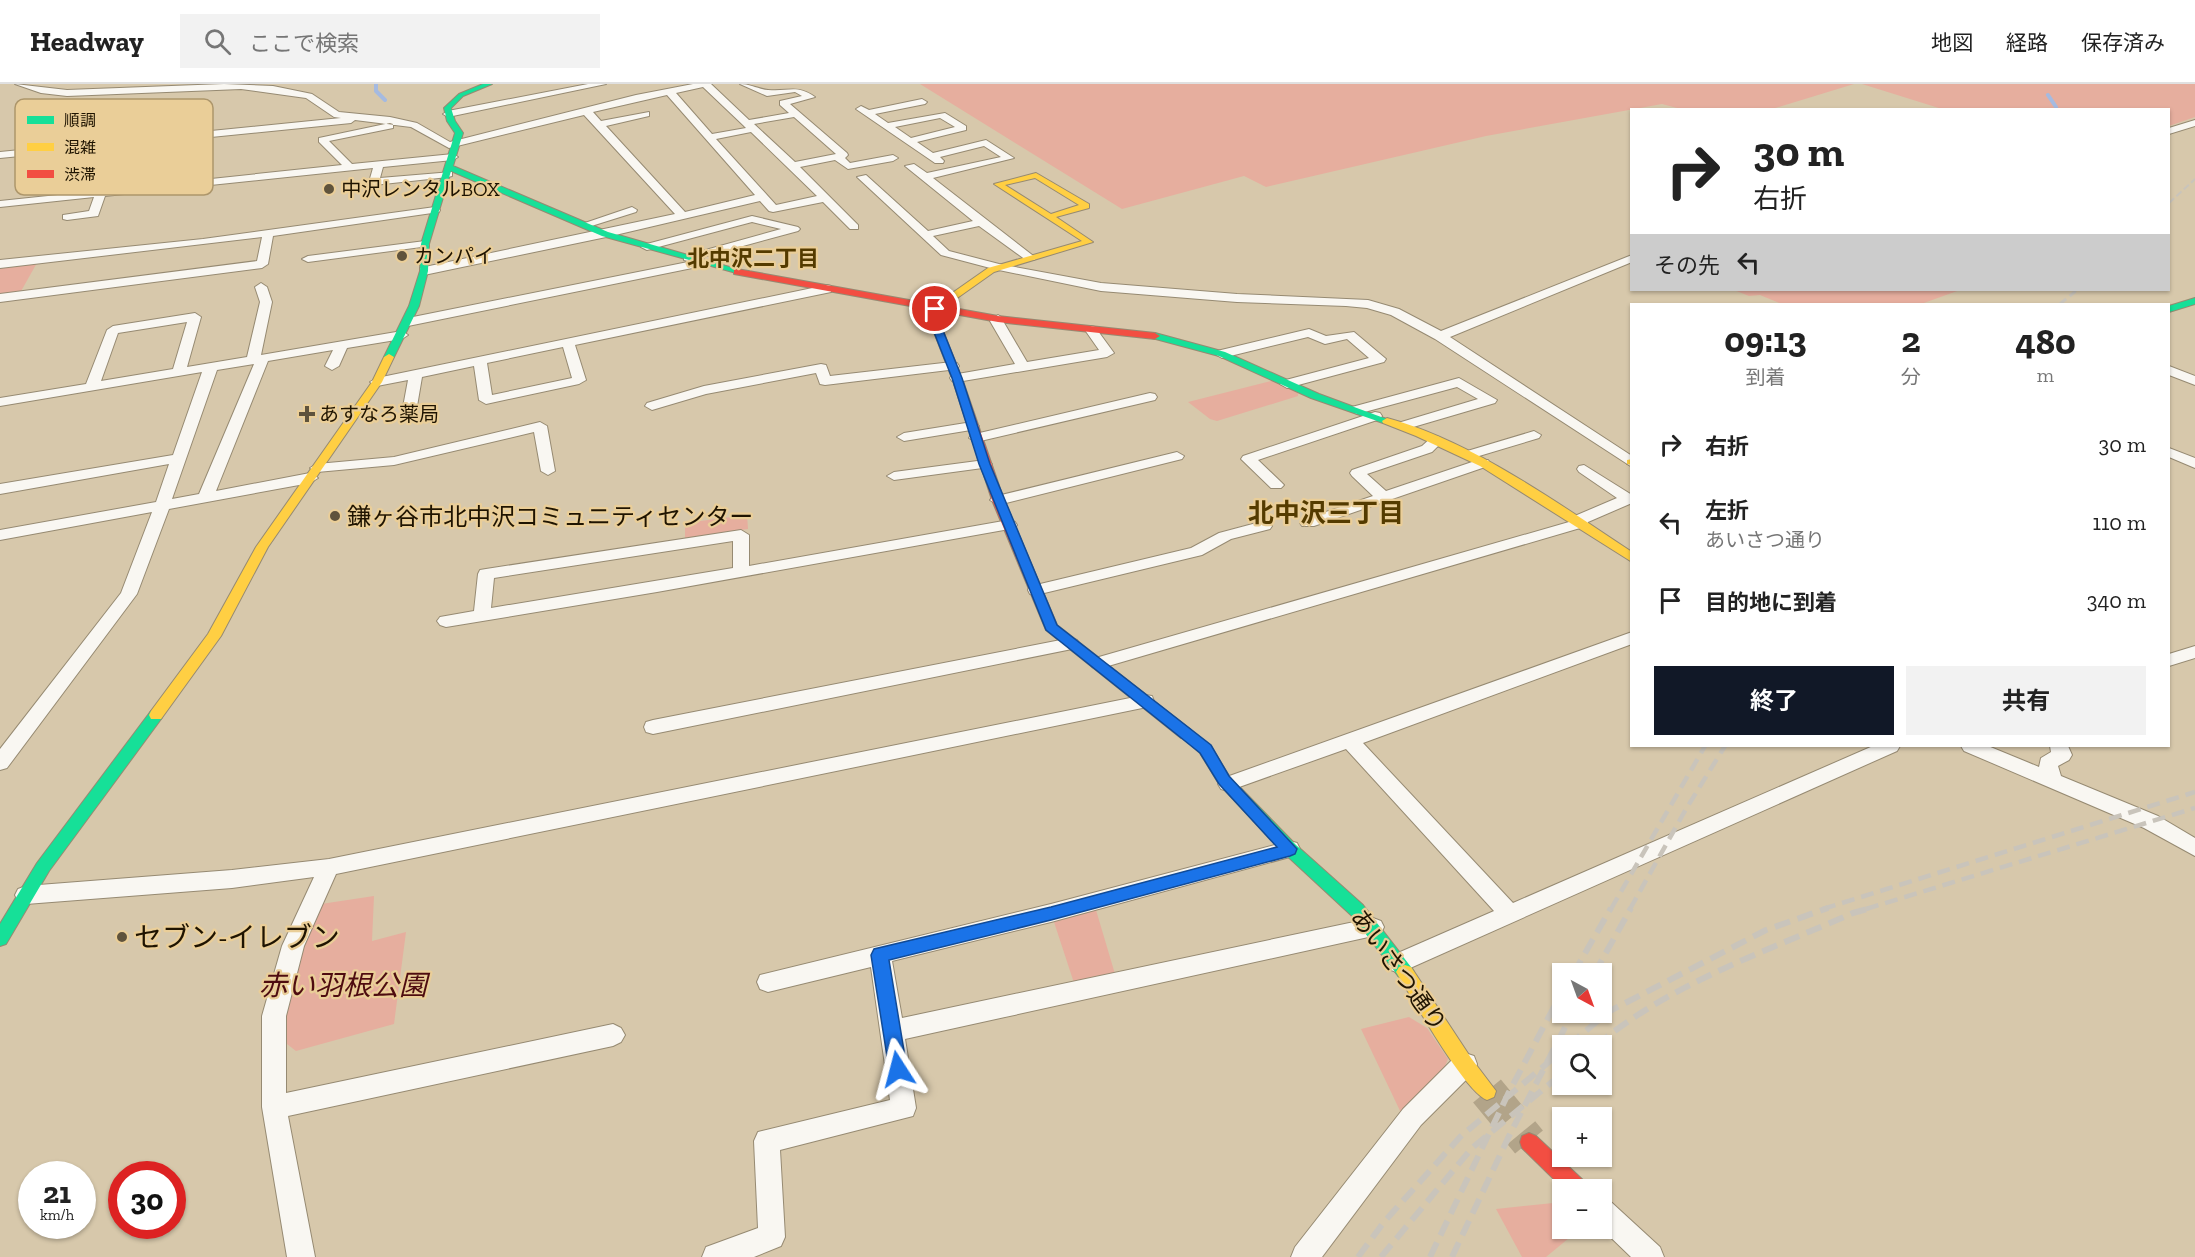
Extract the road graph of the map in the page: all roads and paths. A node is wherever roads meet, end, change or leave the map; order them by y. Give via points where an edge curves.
1 (19, 84) edge
2 (295, 84) edge
3 (489, 84) edge
4 (560, 84) edge
5 (602, 84) edge
6 (706, 84) edge
7 (744, 84) edge
8 (285, 91) junction
9 (669, 91) junction
10 (922, 102) dead end
11 (448, 111) junction
12 (587, 112) junction
13 (646, 114) dead end
14 (796, 114) junction
15 (361, 118) junction
16 (404, 123) junction
17 (2195, 123) edge
18 (600, 124) junction
19 (750, 126) junction
20 (888, 126) junction
21 (2170, 131) edge
22 (213, 134) edge
23 (710, 137) junction
24 (909, 141) junction
25 (15, 154) edge
26 (0, 155) edge
27 (838, 158) junction
28 (893, 158) dead end
29 (451, 161) junction
30 (380, 164) junction
31 (793, 166) junction
32 (909, 166) dead end
33 (350, 168) junction
34 (862, 177) dead end
35 (925, 177) junction
36 (213, 182) edge
37 (89, 195) edge
38 (99, 195) edge
39 (762, 197) junction
40 (825, 198) junction
41 (0, 204) edge
42 (435, 210) junction
43 (632, 210) dead end
44 (682, 216) junction
45 (67, 217) dead end
46 (1049, 217) junction
47 (981, 222) junction
48 (585, 225) junction
49 (854, 227) dead end
50 (268, 233) junction
51 (605, 234) junction
52 (925, 235) junction
53 (425, 243) junction
54 (647, 247) junction
55 (687, 258) junction
56 (1030, 258) junction
57 (308, 259) dead end
58 (1630, 259) edge
59 (703, 263) junction
60 (0, 264) edge
61 (998, 267) junction
62 (424, 271) junction
63 (261, 287) dead end
64 (827, 289) junction
65 (0, 298) edge
66 (2195, 301) edge
67 (935, 309) junction
68 (2170, 309) edge
69 (998, 319) junction
70 (405, 329) junction
71 (1091, 330) junction
72 (1440, 336) junction
73 (568, 342) junction
74 (342, 345) junction
75 (1221, 354) junction
76 (257, 360) junction
77 (480, 361) junction
78 (332, 366) dead end
79 (211, 367) junction
80 (1023, 367) junction
81 (2170, 369) edge
82 (179, 372) junction
83 (954, 372) junction
84 (416, 374) junction
85 (2195, 381) edge
86 (377, 382) junction
87 (1287, 384) junction
88 (92, 386) junction
89 (1150, 397) dead end
90 (0, 402) edge
91 (652, 406) dead end
92 (1357, 410) junction
93 (1375, 416) junction
94 (408, 418) dead end
95 (1403, 426) junction
96 (974, 432) junction
97 (1534, 435) dead end
98 (904, 436) dead end
99 (1437, 440) junction
100 (2170, 452) edge
101 (1468, 455) junction
102 (1178, 456) dead end
103 (179, 458) junction
104 (1630, 461) edge
105 (1483, 463) junction
106 (985, 464) junction
107 (2195, 464) edge
108 (1584, 469) dead end
109 (548, 471) dead end
110 (313, 473) junction
111 (894, 476) dead end
112 (1276, 484) dead end
113 (0, 489) edge
114 (206, 496) junction
115 (1384, 497) junction
116 (998, 500) junction
117 (163, 504) junction
118 (36, 511) dead end
119 (1579, 522) junction
120 (1308, 523) dead end
121 (1010, 525) junction
122 (1264, 525) dead end
123 (29, 530) junction
124 (0, 535) edge
125 (1630, 557) edge
126 (741, 572) junction
127 (1036, 590) junction
128 (482, 615) junction
129 (446, 621) dead end
130 (1630, 639) edge
131 (1071, 644) junction
132 (2195, 652) edge
133 (2170, 660) edge
134 (1098, 663) junction
135 (1145, 701) junction
136 (653, 727) dead end
137 (1350, 741) junction
138 (1888, 747) edge
139 (1973, 747) edge
140 (2059, 747) edge
141 (0, 763) edge
142 (2052, 780) junction
143 (1228, 784) junction
144 (2195, 848) edge
145 (1290, 849) junction
146 (329, 867) junction
147 (26, 895) junction
148 (1510, 914) junction
149 (1373, 927) junction
150 (2, 933) edge
151 (880, 955) junction
152 (1399, 963) junction
153 (768, 982) dead end
154 (892, 1031) junction
155 (613, 1035) dead end
156 (1465, 1065) junction
157 (1487, 1091) tunnel mouth
158 (274, 1107) junction
159 (1530, 1142) tunnel mouth
160 (1568, 1179) edge
161 (1612, 1221) edge
162 (301, 1257) edge
163 (716, 1257) edge
164 (1305, 1257) edge
165 (1650, 1257) edge

1 - 8 street via 67,93 242,86
2 - 8 street
3 - 11 street via 461,95
4 - 11 street
5 - 11 street
6 - 9 street
6 - 19 street
7 - 14 street via 767,93 797,89 810,97 783,103
8 - 15 street via 309,96 337,115
9 - 12 street
9 - 23 street
10 - 20 street via 865,111
11 - 29 street via 459,134
12 - 18 street
12 - 29 street
13 - 18 street
14 - 19 street
14 - 27 street via 843,155
15 - 16 street
15 - 22 street
16 - 29 street via 422,128 446,145
16 - 33 street via 322,140
17 - 21 street
18 - 44 street
19 - 23 street
19 - 31 street
20 - 24 street
20 - 24 street via 942,115 963,128
23 - 39 street
24 - 35 street via 936,158 986,143 1010,158
25 - 26 street
27 - 28 street via 848,166
27 - 31 street
29 - 30 street
29 - 30 street via 374,182
29 - 42 street
29 - 48 street via 518,198
30 - 33 street
31 - 40 street
32 - 35 street
33 - 36 street
34 - 52 street
35 - 47 street
37 - 41 street
38 - 45 street via 94,214
39 - 40 street via 773,209
39 - 44 street
40 - 49 street
42 - 50 street
42 - 53 street
43 - 48 street
44 - 51 street
46 - 46 street via 1024,200 998,184 1036,175 1086,206
46 - 56 street via 1089,242
47 - 52 street
47 - 56 street
48 - 51 street
50 - 60 street
50 - 65 street via 262,264
51 - 54 street
51 - 62 street
52 - 61 street via 945,253
53 - 57 street
53 - 62 street
54 - 55 street
54 - 55 street via 752,219 794,229
55 - 59 street
56 - 61 street
58 - 72 street
59 - 64 street
59 - 70 street
61 - 67 street
61 - 72 street via 1101,288 1368,304 1395,312
62 - 70 street
63 - 76 street via 266,302
64 - 67 street
64 - 73 street
66 - 68 street
67 - 69 street
67 - 83 street, あいさつ通り via 931,312
69 - 71 street
69 - 80 street
70 - 74 street
70 - 86 street
71 - 75 street via 1162,338
71 - 80 street via 1107,353
72 - 104 street
73 - 77 street
73 - 77 street via 579,380 486,400
74 - 76 street
74 - 78 street
75 - 87 street
75 - 87 street via 1309,333 1325,340 1348,335 1379,359
76 - 79 street
76 - 114 street via 224,458
77 - 84 street
79 - 82 street
79 - 103 street
80 - 83 street
81 - 85 street
82 - 88 street
82 - 88 street via 195,317 113,330
83 - 91 street via 825,381 821,368 704,390
83 - 96 street, あいさつ通り
84 - 86 street
84 - 94 street
86 - 110 street
87 - 92 street
88 - 90 street
89 - 96 street
92 - 93 street
92 - 95 street via 1459,382 1490,400
93 - 95 street
93 - 112 street via 1248,459
95 - 99 street
96 - 98 street
96 - 106 street, あいさつ通り
97 - 101 street
99 - 101 street
99 - 115 street via 1427,449 1357,473
100 - 107 street
101 - 105 street
102 - 116 street
103 - 113 street
103 - 117 street
105 - 115 street
105 - 119 street
106 - 111 street
106 - 116 street, あいさつ通り
108 - 119 street via 1629,499
109 - 110 street via 540,426 394,461
110 - 114 street
110 - 147 street via 262,547 214,636
114 - 117 street
115 - 120 street
116 - 121 street, あいさつ通り
117 - 123 street
117 - 141 street via 129,594
118 - 123 street
119 - 125 street
119 - 134 street
121 - 126 street
121 - 127 street, あいさつ通り
122 - 127 street via 1225,536 1196,552
123 - 124 street
126 - 128 street
126 - 128 street via 741,535 479,575
127 - 131 street, あいさつ通り via 1051,627
128 - 129 street
130 - 137 street
131 - 134 street, あいさつ通り
131 - 136 street
132 - 133 street
134 - 135 street, あいさつ通り
135 - 143 street, あいさつ通り via 1205,749
135 - 146 street
137 - 143 street
137 - 148 street
138 - 148 street
139 - 142 street
140 - 142 street via 2062,755 2048,763
142 - 144 street via 2151,822
143 - 145 street, あいさつ通り
145 - 149 street, あいさつ通り
145 - 151 street
146 - 147 street via 232,879
146 - 158 street via 293,946 274,1016
147 - 150 street
148 - 152 street
149 - 152 street, あいさつ通り
149 - 154 street
151 - 153 street
151 - 154 street
152 - 156 street, あいさつ通り
154 - 163 street via 904,1108 767,1140 772,1237
155 - 158 street
156 - 157 street, あいさつ通り
156 - 164 street via 1412,1117
158 - 162 street
159 - 160 street
161 - 165 street

